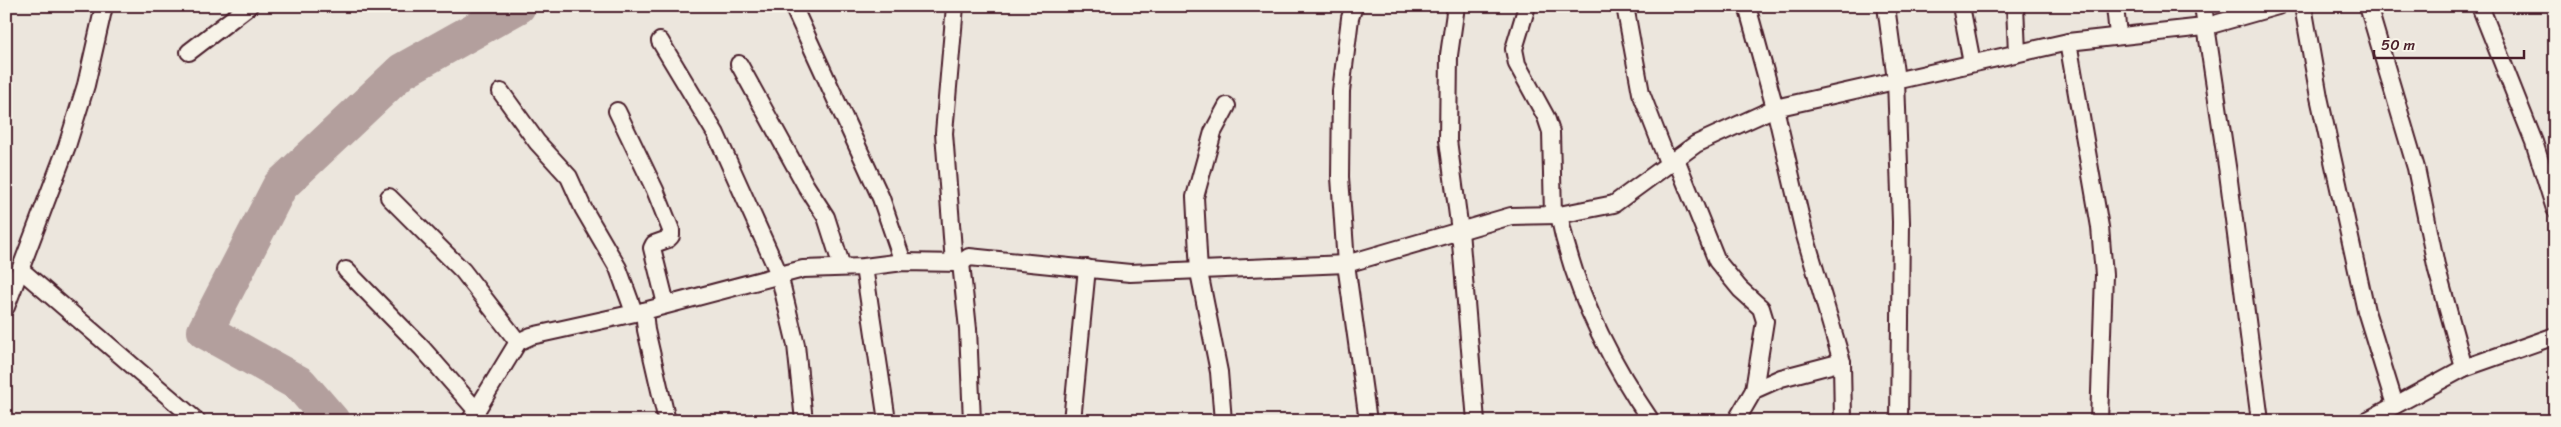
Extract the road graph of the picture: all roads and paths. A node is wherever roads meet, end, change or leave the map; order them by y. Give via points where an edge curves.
1 (104, 6) edge
2 (249, 6) edge
3 (793, 6) edge
4 (955, 6) edge
5 (1354, 6) edge
6 (1456, 6) edge
7 (1528, 6) edge
8 (1625, 6) edge
9 (1747, 6) edge
10 (1886, 6) edge
11 (1961, 6) edge
12 (2015, 6) edge
13 (2115, 6) edge
14 (2203, 6) edge
15 (2278, 6) edge
16 (2303, 6) edge
17 (2368, 6) edge
18 (2480, 6) edge
19 (2204, 27) junction
20 (2118, 35) junction
21 (660, 41) dead end
22 (2068, 42) junction
23 (189, 52) dead end
24 (2017, 53) junction
25 (1972, 63) junction
26 (739, 64) dead end
27 (1896, 80) junction
28 (501, 92) dead end
29 (1227, 106) dead end
30 (1775, 108) junction
31 (617, 111) dead end
32 (1672, 162) junction
33 (389, 196) dead end
34 (2555, 209) edge
35 (1556, 215) junction
36 (1460, 232) junction
37 (903, 262) junction
38 (958, 263) junction
39 (1346, 264) junction
40 (842, 267) junction
41 (864, 267) junction
42 (1088, 268) junction
43 (21, 270) junction
44 (346, 270) dead end
45 (1199, 272) junction
46 (780, 274) junction
47 (666, 304) junction
48 (6, 307) edge
49 (639, 312) junction
50 (2555, 336) edge
51 (518, 342) junction
52 (1842, 362) junction
53 (2464, 368) junction
54 (1754, 390) junction
55 (2395, 405) junction
56 (473, 416) edge
57 (196, 421) edge
58 (667, 421) edge
59 (804, 421) edge
60 (887, 421) edge
61 (972, 421) edge
62 (1072, 421) edge
63 (1223, 421) edge
64 (1368, 421) edge
65 (1476, 421) edge
66 (1651, 421) edge
67 (1736, 421) edge
68 (1843, 421) edge
69 (1899, 421) edge
70 (2099, 421) edge
71 (2260, 421) edge
72 (2366, 421) edge

1 - 43 street via 70,137
2 - 23 street
3 - 37 street via 881,198
4 - 38 street via 944,133
5 - 39 street via 1342,91 1340,177
6 - 36 street via 1449,55 1448,140
7 - 35 street via 1514,49 1517,64 1551,132
8 - 32 street via 1640,93
9 - 30 street
10 - 27 street
11 - 25 street
12 - 24 street
13 - 20 street
14 - 19 street
15 - 19 street
16 - 55 street via 2319,97 2366,311
17 - 53 street via 2416,168 2437,270
18 - 34 street via 2534,142
19 - 20 street
19 - 71 street via 2228,173
20 - 22 street
21 - 46 street via 716,134
22 - 24 street
22 - 70 street via 2100,227 2104,283
24 - 25 street
25 - 27 street
26 - 40 street via 826,217
27 - 30 street
27 - 69 street via 1901,222
28 - 49 street via 569,177
29 - 45 street via 1213,132 1195,196
30 - 32 street via 1696,144
30 - 52 street via 1804,232
31 - 47 street via 656,190 671,230 671,236 654,244 652,251
32 - 35 street via 1614,204
32 - 54 street via 1717,261 1761,308 1765,321
33 - 51 street via 463,272
35 - 36 street via 1511,216
35 - 66 street via 1582,298
36 - 39 street
36 - 65 street
37 - 38 street
37 - 41 street
38 - 42 street via 969,257
38 - 61 street via 968,329
39 - 45 street via 1274,265
39 - 64 street
40 - 41 street
40 - 46 street
41 - 60 street
42 - 45 street via 1130,273
42 - 62 street
43 - 48 street
43 - 57 street
44 - 56 street via 422,348
45 - 63 street via 1218,372
46 - 47 street
46 - 59 street via 796,345
47 - 49 street
49 - 51 street via 531,336
49 - 58 street
50 - 53 street
51 - 56 street via 496,373
52 - 54 street via 1781,378
52 - 68 street
53 - 55 street
54 - 67 street
55 - 72 street

